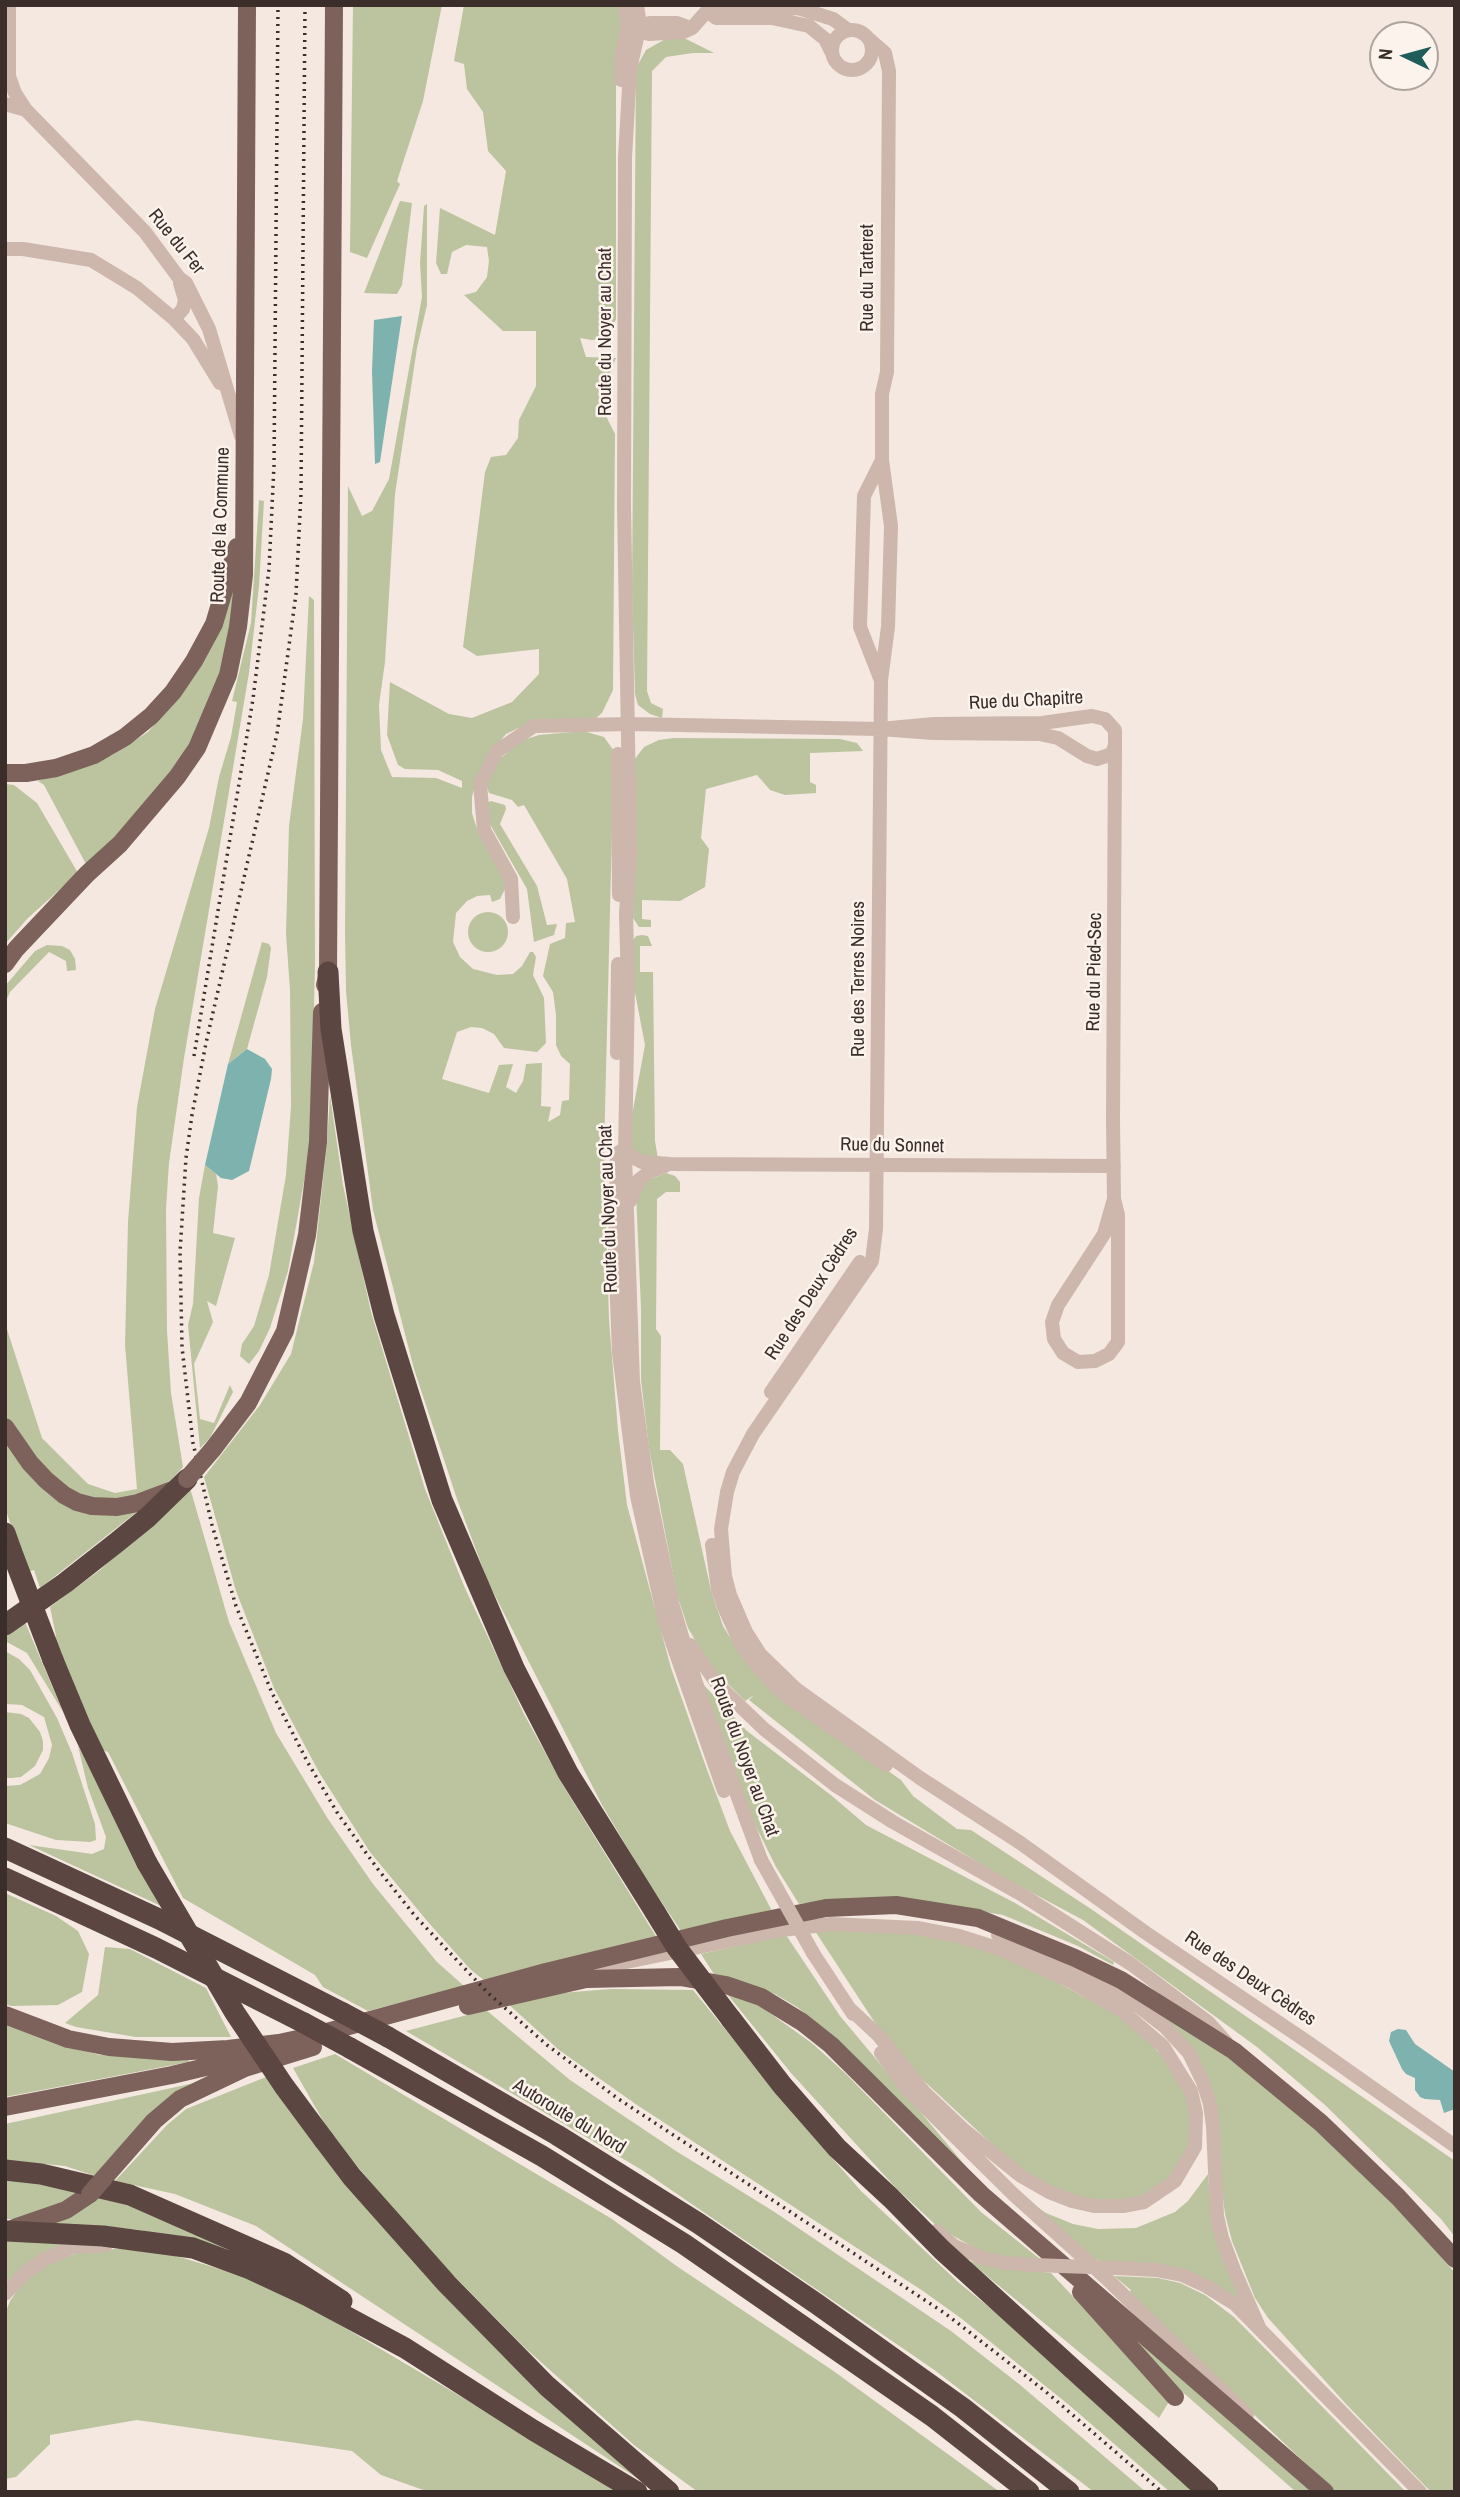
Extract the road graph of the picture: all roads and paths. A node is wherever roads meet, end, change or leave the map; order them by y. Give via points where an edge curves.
1 (9, 5) edge
2 (247, 5) edge
3 (334, 5) edge
4 (625, 5) edge
5 (637, 5) edge
6 (740, 7) edge
7 (707, 8) edge
8 (636, 28) junction
9 (692, 28) junction
10 (848, 30) junction
11 (658, 34) junction
12 (869, 40) junction
13 (832, 53) junction
14 (865, 65) junction
15 (630, 69) junction
16 (887, 95) junction
17 (10, 99) edge
18 (625, 158) junction
19 (5, 249) edge
20 (179, 278) junction
21 (174, 319) junction
22 (230, 399) junction
23 (245, 451) junction
24 (882, 460) junction
25 (244, 520) junction
26 (860, 615) junction
27 (888, 626) junction
28 (881, 680) junction
29 (622, 725) junction
30 (880, 729) junction
31 (1115, 745) junction
32 (5, 773) edge
33 (513, 917) dead end
34 (5, 964) edge
35 (328, 972) junction
36 (621, 1150) junction
37 (670, 1164) junction
38 (877, 1166) junction
39 (1114, 1166) junction
40 (1114, 1199) junction
41 (629, 1206) junction
42 (876, 1229) joint
43 (5, 1427) edge
44 (187, 1479) junction
45 (8, 1541) edge
46 (672, 1603) junction
47 (5, 1625) edge
48 (5, 1849) edge
49 (761, 1860) junction
50 (5, 1878) edge
51 (953, 1914) junction
52 (586, 1979) junction
53 (849, 2008) junction
54 (5, 2015) edge
55 (279, 2043) junction
56 (1234, 2051) junction
57 (245, 2068) junction
58 (5, 2107) edge
59 (5, 2116) edge
60 (1424, 2124) junction
61 (1455, 2137) edge
62 (1455, 2146) edge
63 (5, 2170) edge
64 (891, 2198) junction
65 (6, 2231) edge
66 (138, 2242) junction
67 (1455, 2259) edge
68 (1081, 2281) junction
69 (5, 2294) edge
70 (1259, 2327) junction
71 (405, 2348) junction
72 (1175, 2398) dead end
73 (1266, 2442) junction
74 (637, 2492) edge
75 (669, 2492) edge
76 (1029, 2492) edge
77 (1069, 2492) edge
78 (1208, 2492) edge
79 (1325, 2492) edge
80 (1420, 2492) edge

1 - 17 street
2 - 23 main road, Route de la Commune
3 - 35 main road
4 - 8 street, Route du Noyer au Chat
5 - 8 street, Route du Noyer au Chat
6 - 7 street
6 - 10 street via 798,8 833,19
7 - 9 street
7 - 13 street via 716,18 772,18 809,26
8 - 9 street via 677,23
8 - 11 street
8 - 15 street, Route du Noyer au Chat
8 - 18 street, Route du Noyer au Chat via 622,53
9 - 11 street
10 - 12 street
10 - 13 street via 837,36
11 - 15 street
12 - 14 street via 872,50
12 - 16 street, Rue du Tarteret via 885,52
13 - 14 street via 837,64 848,70
14 - 16 street via 878,72
15 - 18 street, Route du Noyer au Chat
16 - 24 street, Rue du Tarteret via 887,372 882,394
17 - 20 street, Rue du Fer via 145,232
18 - 29 street, Route du Noyer au Chat
19 - 21 street via 91,260 137,288
20 - 21 street via 185,300
20 - 22 street, Rue du Fer via 191,291 209,329
21 - 22 street via 193,339
22 - 23 street, Rue du Fer
23 - 25 main road, Route de la Commune
24 - 26 street, Rue du Tarteret via 864,496
24 - 27 street, Rue du Tarteret via 891,526
25 - 32 main road via 214,624 173,692 151,716 94,755 56,768
25 - 34 main road, Route de la Commune via 239,627 228,675 197,748 144,817
26 - 27 street via 880,615
26 - 28 street, Rue du Tarteret via 860,627
27 - 28 street, Rue du Tarteret
28 - 30 street, Rue du Tarteret
29 - 30 street, Rue du Chapitre
29 - 33 street, Rue du Chapitre via 534,726 497,751 480,784 484,830 511,879
29 - 36 street, Route du Noyer au Chat via 630,855
30 - 31 street, Rue du Chapitre via 1039,734 1058,738 1097,759 1112,754
30 - 31 street, Rue du Chapitre via 1042,723 1092,716 1105,719 1115,730
30 - 38 street, Rue des Terres Noires
31 - 39 street, Rue du Pied-Sec
35 - 44 main road, bridge via 322,997 318,1142 307,1235 285,1331 248,1403
35 - 64 highway, bridge via 331,1029 363,1231 384,1315 442,1500 514,1668 562,1762 677,1948 782,2085 837,2148
36 - 37 street, Rue du Sonnet via 642,1162
36 - 41 street, Route du Noyer au Chat
36 - 49 street, Route du Noyer au Chat via 615,1248 619,1353 638,1496 673,1646 730,1807
37 - 38 street, Rue du Sonnet
37 - 41 street, Rue du Sonnet via 639,1181
38 - 39 street, Rue du Sonnet
38 - 42 street, Rue des Terres Noires
39 - 40 street, Rue du Pied-Sec
40 - 40 street via 1104,1234 1052,1322 1054,1339 1063,1353 1078,1362 1095,1361 1109,1354 1118,1342 1118,1215
41 - 46 street, Route du Noyer au Chat via 633,1382 647,1483
42 - 60 street, Rue des Deux Cèdres via 872,1261 753,1434 733,1472 721,1529 726,1576 746,1632 760,1654 796,1689
43 - 44 main road via 46,1480 64,1495 92,1506 138,1503 165,1495
44 - 47 highway via 116,1543
45 - 75 highway, bridge via 71,1704 147,1863 235,2013 284,2086 352,2177 447,2284 547,2386
46 - 49 street, Route du Noyer au Chat via 696,1683
46 - 56 street via 692,1650 718,1685 764,1729 847,1793 1131,1964 1208,2022
48 - 77 highway, Autoroute du Nord, bridge via 159,1919 343,2013 557,2135 817,2304 963,2408
49 - 53 street, bridge
50 - 76 highway, bridge via 304,2023 542,2156 684,2244 932,2416
51 - 55 main road via 896,1905 826,1908 546,1972
51 - 56 main road via 978,1918 1121,1980
51 - 70 street via 1102,1984 1138,2006 1189,2053 1210,2104 1222,2238
52 - 53 street via 607,1966 831,1924 917,1928 959,1936 1003,1950 1070,1981 1121,2010 1163,2046 1191,2091 1195,2147 1175,2181 1144,2202 1094,2206 1049,2192 1021,2176 964,2130
52 - 57 main road via 506,1996
52 - 68 main road via 680,1977 737,1988 774,2004 831,2045 981,2194
53 - 73 street via 907,2089 1242,2409
54 - 55 main road via 68,2039 108,2047 172,2052
55 - 58 main road via 252,2056 172,2075
56 - 67 main road via 1321,2123
57 - 59 main road
57 - 65 main road, bridge via 180,2099 154,2120 90,2194 66,2210
60 - 61 street
60 - 62 street, Rue des Deux Cèdres
63 - 71 highway via 130,2195 272,2258 337,2297
64 - 70 street, bridge via 954,2246 982,2258 1182,2275 1236,2304
64 - 78 highway
65 - 66 highway
66 - 69 street via 73,2247 43,2260
66 - 71 highway via 193,2248 250,2269
68 - 72 main road via 1081,2292
68 - 73 main road
70 - 80 street
71 - 74 highway
73 - 79 main road

